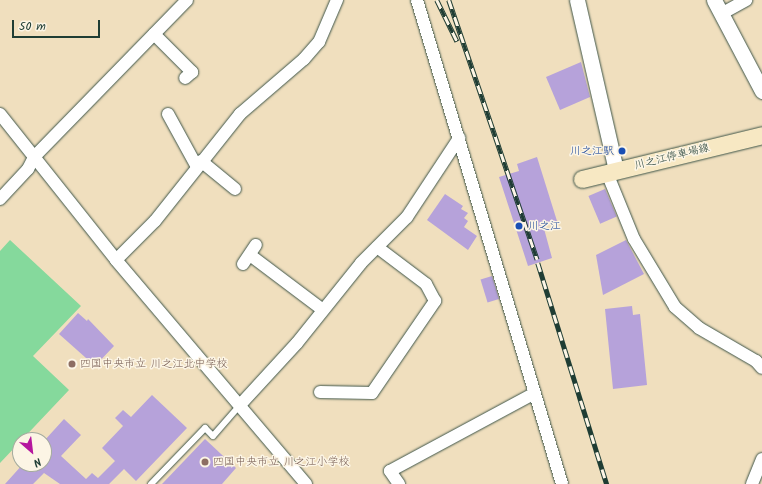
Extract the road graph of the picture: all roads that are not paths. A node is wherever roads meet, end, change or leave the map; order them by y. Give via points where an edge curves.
1 (186, 0) edge
2 (337, 0) edge
3 (417, 0) edge
4 (578, 0) edge
5 (714, 0) edge
6 (746, 0) edge
7 (721, 14) junction
8 (154, 34) junction
9 (185, 78) dead end
10 (762, 91) edge
11 (0, 114) edge
12 (168, 114) dead end
13 (762, 135) edge
14 (459, 138) junction
15 (34, 157) junction
16 (199, 164) junction
17 (611, 172) junction
18 (582, 179) dead end
19 (236, 189) dead end
20 (0, 199) edge
21 (377, 247) junction
22 (250, 255) dead end
23 (116, 260) junction
24 (324, 310) junction
25 (762, 368) edge
26 (320, 392) dead end
27 (533, 394) junction
28 (240, 405) junction
29 (762, 459) edge
30 (151, 484) edge
31 (306, 484) edge
32 (399, 484) edge
33 (562, 484) edge
34 (752, 484) edge

1 - 8 street
2 - 16 street via 319,42 304,59 240,114
3 - 14 street
4 - 17 street
5 - 7 street
6 - 7 street
7 - 10 street
8 - 9 street via 192,72
8 - 15 street
11 - 15 street
12 - 16 street
13 - 17 main road, 川之江停車場線
14 - 21 street via 416,205
14 - 27 street
15 - 20 street via 28,169
15 - 23 street
16 - 19 street
16 - 23 street via 155,221
17 - 18 main road, 川之江停車場線
17 - 25 street via 634,239 675,307 699,328 756,361
21 - 24 street
21 - 26 street via 426,284 435,301 372,393
22 - 24 street
23 - 28 street
24 - 28 street
27 - 32 street via 390,471
27 - 33 street
28 - 30 lane via 213,436 205,428
28 - 31 street
29 - 34 street

